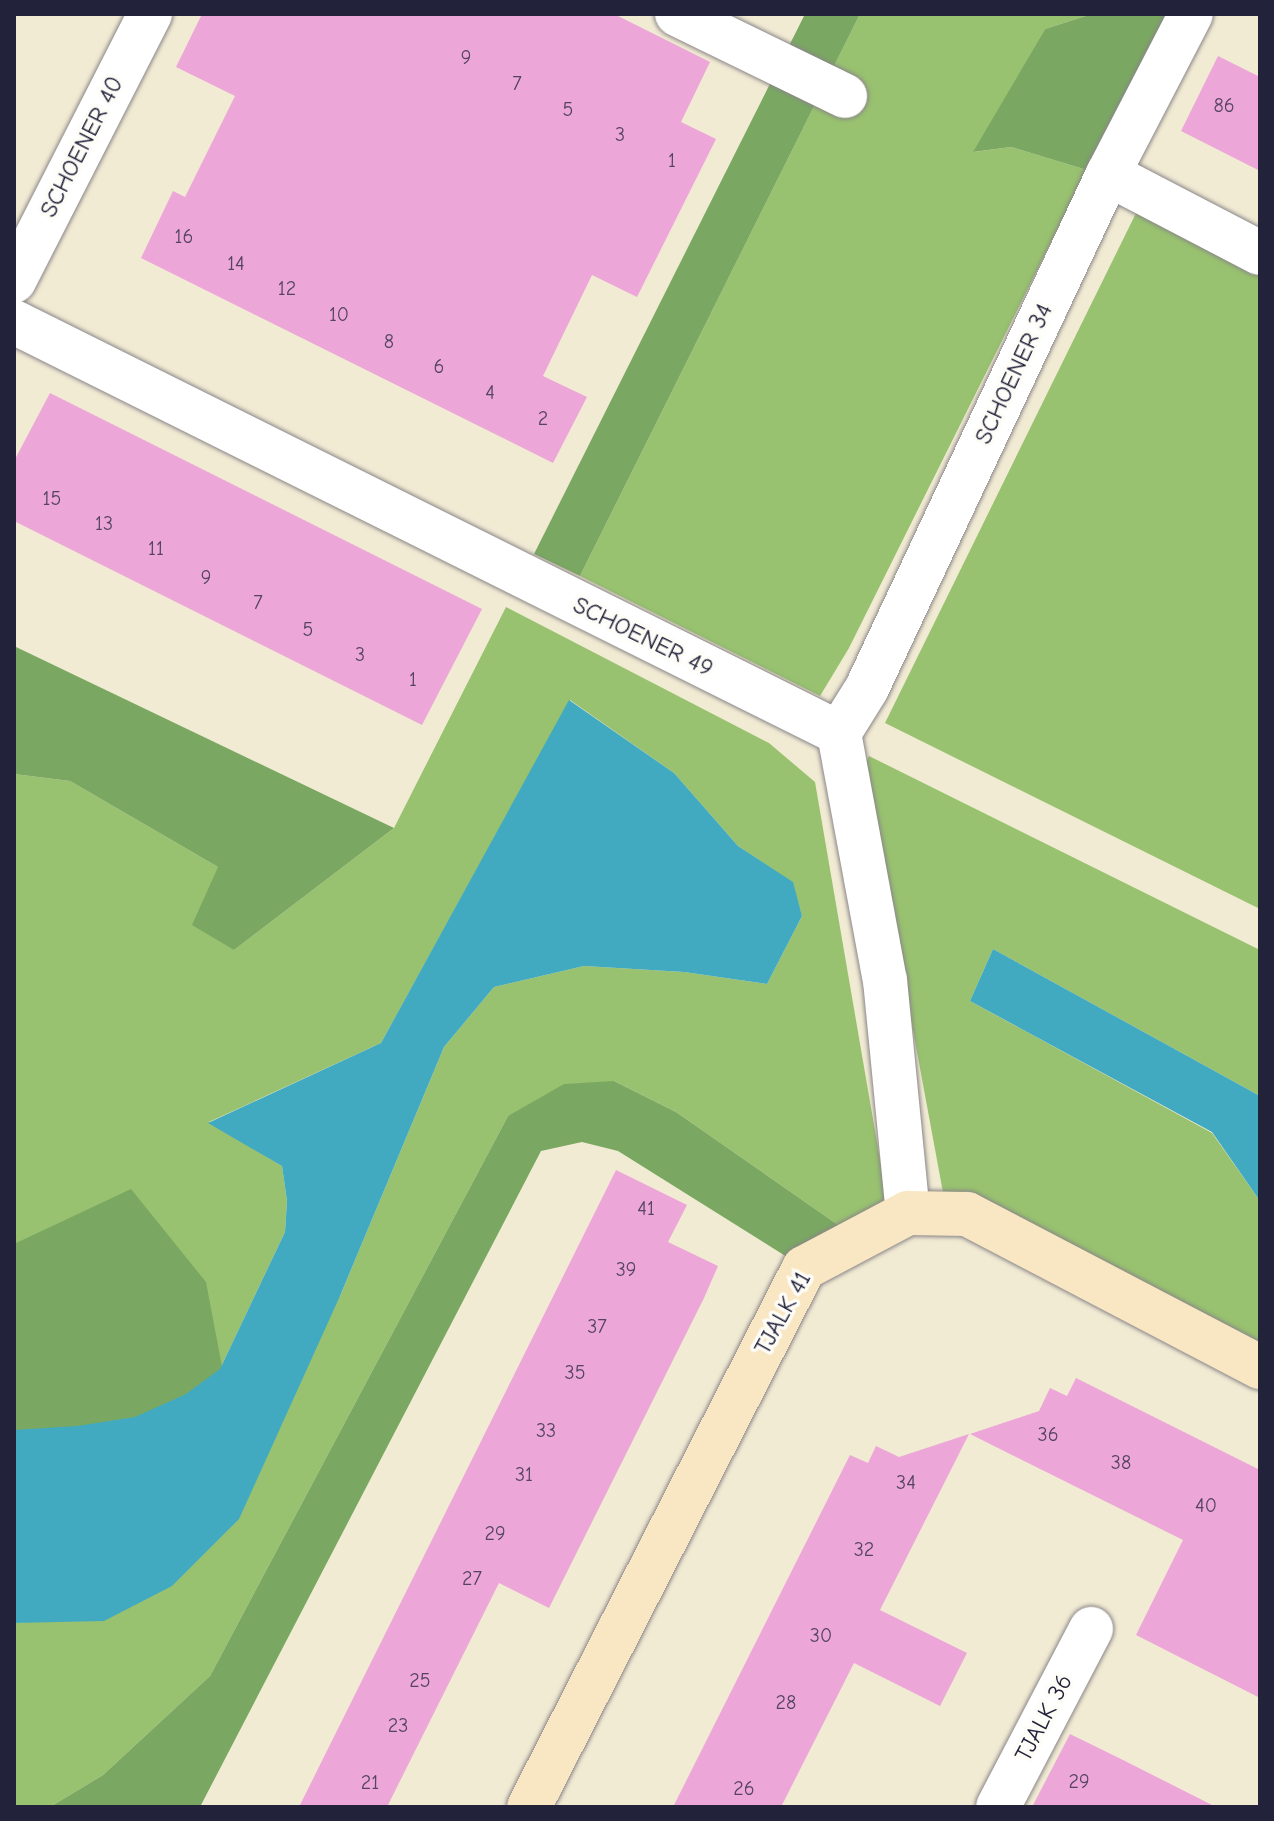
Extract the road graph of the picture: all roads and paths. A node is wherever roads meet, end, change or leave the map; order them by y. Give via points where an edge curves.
1 (150, 14) edge
2 (677, 14) edge
3 (1191, 14) edge
4 (845, 96) dead end
5 (1108, 174) junction
6 (1260, 253) edge
7 (14, 281) edge
8 (14, 322) edge
9 (839, 733) junction
10 (908, 1213) junction
11 (1260, 1367) edge
12 (1091, 1629) dead end
13 (529, 1807) edge
14 (998, 1807) edge

1 - 7 street, SCHOENER 40
2 - 4 street
3 - 5 street, SCHOENER 34
5 - 6 street
5 - 9 street, SCHOENER 34 via 867,688
8 - 9 street, SCHOENER 49
9 - 10 street via 885,980
10 - 11 street, TJALK 41 via 967,1214
10 - 13 street, TJALK 41 via 804,1268
12 - 14 street, TJALK 36

